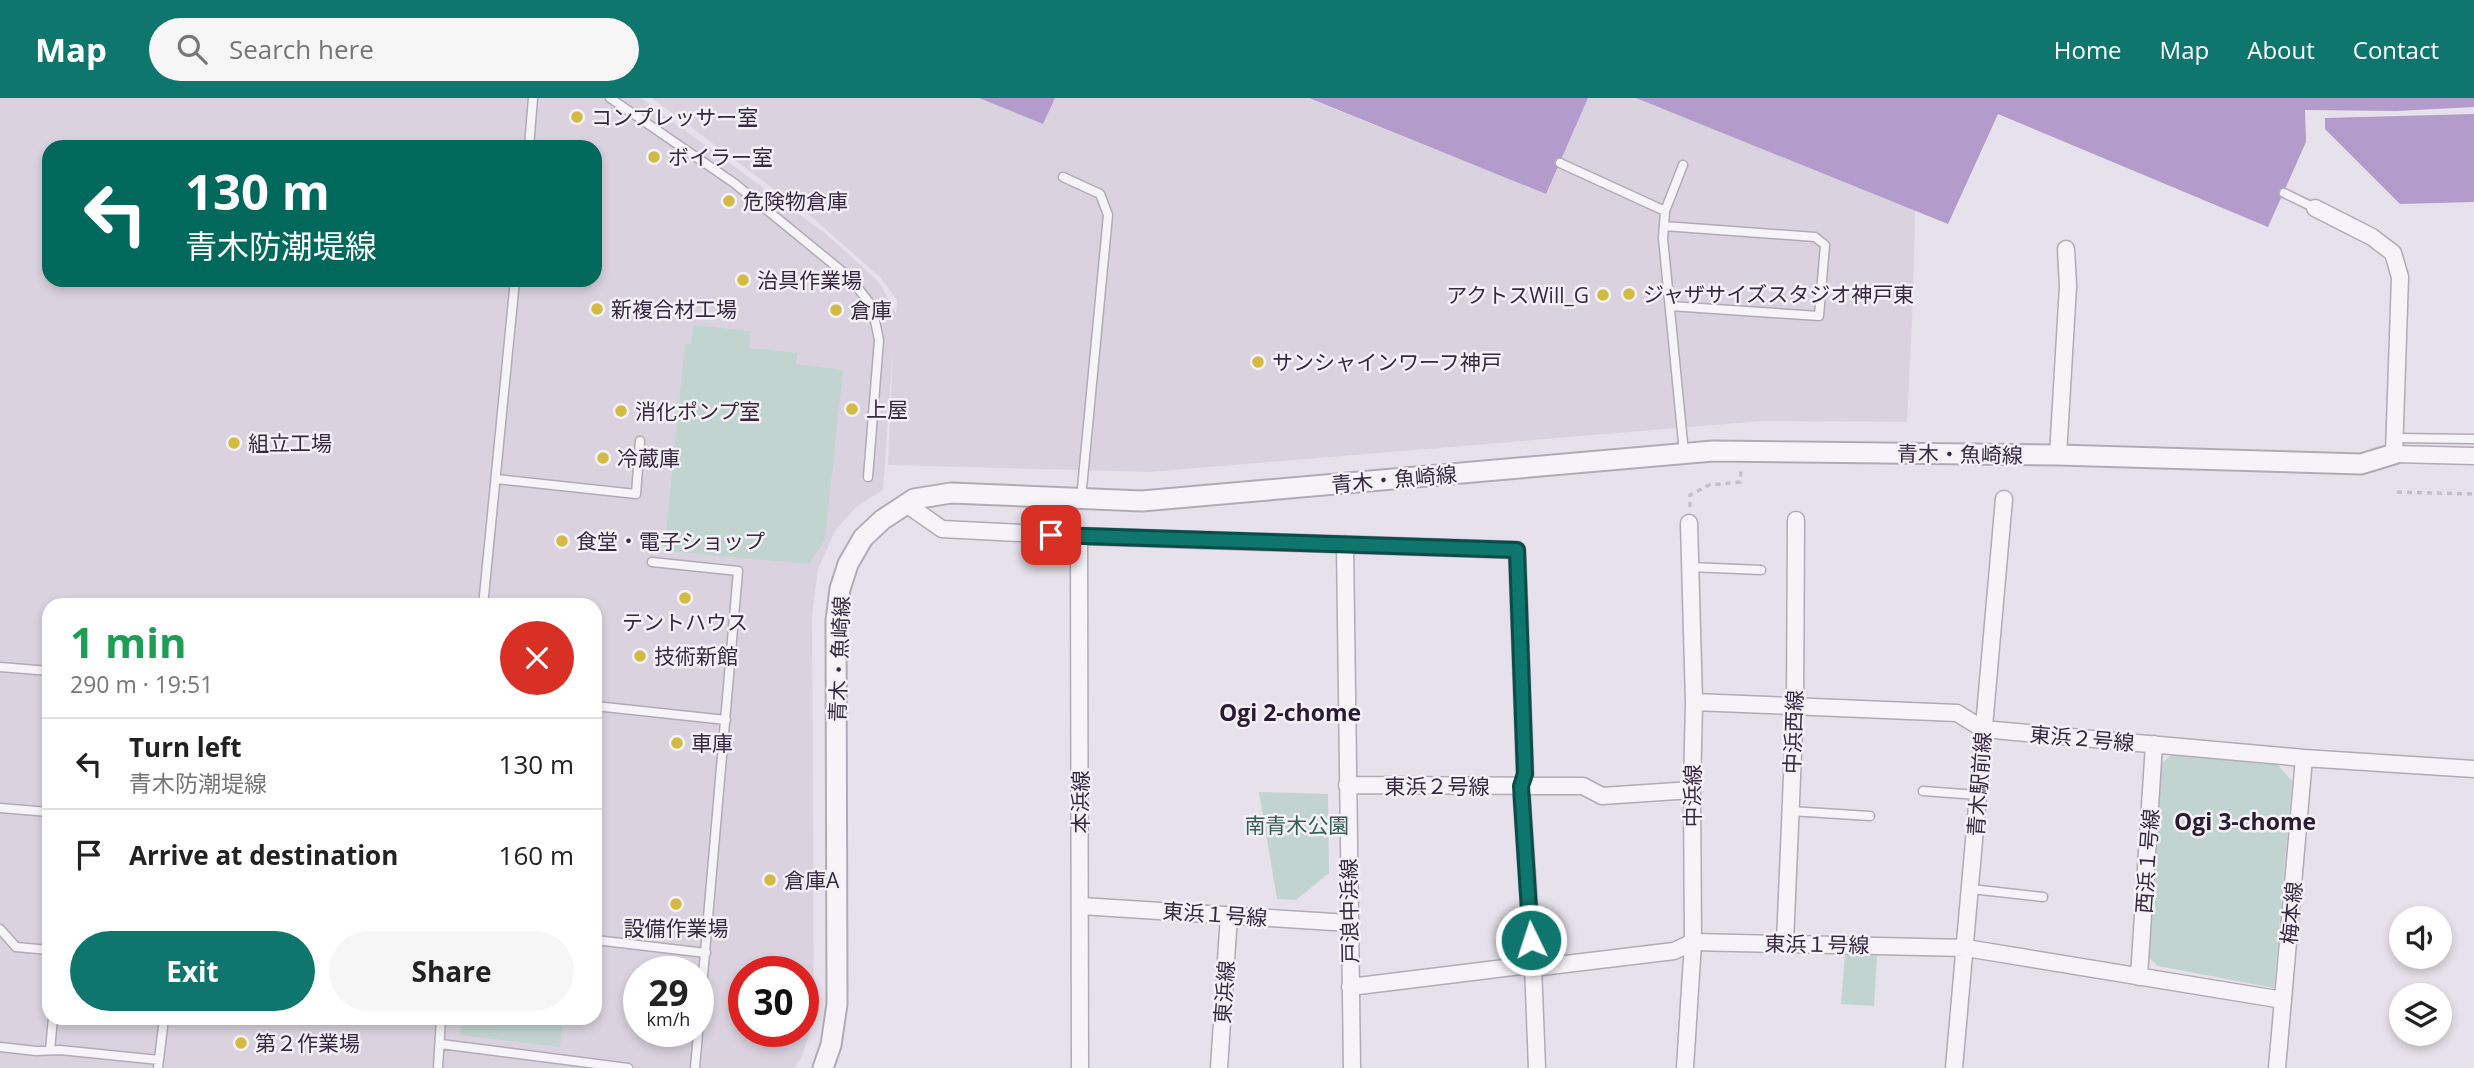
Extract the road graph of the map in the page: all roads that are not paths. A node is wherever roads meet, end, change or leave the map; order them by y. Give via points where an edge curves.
1 (533, 98) edge
2 (610, 98) edge
3 (529, 140) edge
4 (1560, 163) dead end
5 (1683, 164) dead end
6 (1063, 177) dead end
7 (2284, 193) dead end
8 (2315, 208) joint
9 (1665, 211) junction
10 (1664, 226) junction
11 (2066, 249) dead end
12 (514, 287) edge
13 (1670, 306) junction
14 (2474, 439) edge
15 (639, 441) dead end
16 (2395, 446) junction
17 (1684, 453) junction
18 (2058, 455) junction
19 (2474, 456) edge
20 (868, 477) dead end
21 (496, 479) junction
22 (1081, 499) junction
23 (2004, 499) dead end
24 (906, 504) junction
25 (1796, 520) dead end
26 (1689, 523) dead end
27 (1079, 536) junction
28 (1345, 544) junction
29 (652, 562) dead end
30 (1690, 567) junction
31 (1761, 570) dead end
32 (484, 598) edge
33 (0, 667) edge
34 (42, 670) edge
35 (1694, 702) junction
36 (1795, 706) junction
37 (602, 707) edge
38 (726, 720) junction
39 (1983, 729) junction
40 (2154, 744) junction
41 (2304, 758) junction
42 (2474, 769) edge
43 (1347, 785) junction
44 (1521, 786) junction
45 (1692, 789) junction
46 (1923, 791) dead end
47 (1978, 795) junction
48 (0, 808) edge
49 (42, 811) edge
50 (1790, 811) junction
51 (1870, 816) dead end
52 (1970, 889) junction
53 (2043, 897) dead end
54 (1080, 906) junction
55 (1229, 915) junction
56 (1349, 923) junction
57 (0, 929) edge
58 (602, 941) edge
59 (1693, 943) junction
60 (1785, 943) junction
61 (1966, 948) junction
62 (42, 949) edge
63 (706, 953) junction
64 (1533, 966) junction
65 (2140, 977) junction
66 (1350, 988) junction
67 (2283, 1000) junction
68 (52, 1025) edge
69 (163, 1025) edge
70 (441, 1025) edge
71 (441, 1044) junction
72 (0, 1047) edge
73 (50, 1050) junction
74 (159, 1064) edge
75 (438, 1068) edge
76 (628, 1068) edge
77 (695, 1068) edge
78 (823, 1068) edge
79 (1080, 1068) edge
80 (1219, 1068) edge
81 (1352, 1068) edge
82 (1537, 1068) edge
83 (1685, 1068) edge
84 (1954, 1068) edge
85 (2277, 1068) edge

1 - 3 lane
2 - 20 lane via 734,183 849,276 872,306 879,340
4 - 9 lane
5 - 9 lane
6 - 22 lane via 1100,194 1108,215
7 - 8 lane
8 - 16 street via 2393,253 2400,278
9 - 10 lane
10 - 13 lane
10 - 13 lane via 1815,237 1825,245 1819,317
11 - 18 street
12 - 21 lane
13 - 17 lane
14 - 16 lane
15 - 21 lane via 636,494
16 - 18 street, 青木・魚崎線 via 2361,464
16 - 19 street, 青木・魚崎線
17 - 18 street, 青木・魚崎線
17 - 22 street, 青木・魚崎線 via 1191,498
21 - 32 lane
22 - 24 street, 青木・魚崎線 via 951,493
23 - 39 street, 青木駅前線
24 - 27 street via 942,530
24 - 78 street, 青木・魚崎線 via 863,538 840,589 836,621 837,1004
25 - 36 street, 中浜西線
26 - 30 street, 中浜線
27 - 28 street
27 - 54 street, 本浜線
28 - 43 street, 戸浪中浜線
28 - 44 street via 1517,550 1525,774
29 - 38 lane via 738,570
30 - 31 lane
30 - 35 street, 中浜線
33 - 34 lane
35 - 36 street, 東浜２号線
35 - 45 street, 中浜線
36 - 39 street, 東浜２号線 via 1957,713
36 - 50 street, 中浜西線
37 - 38 lane
38 - 63 lane
39 - 40 street, 東浜２号線
39 - 47 street, 青木駅前線
40 - 41 street, 東浜２号線
40 - 65 street, 西浜１号線
41 - 42 street, 東浜２号線
41 - 67 street, 梅本線
43 - 44 street, 東浜２号線
43 - 56 street, 戸浪中浜線
44 - 45 street, 東浜２号線 via 1583,786 1602,796
44 - 64 street
45 - 59 street, 中浜線
46 - 47 lane
47 - 52 street, 青木駅前線
48 - 49 lane
50 - 51 lane
50 - 60 street, 中浜西線
52 - 53 lane
52 - 61 street, 青木駅前線
54 - 55 street, 東浜１号線
54 - 79 street, 本浜線
55 - 56 street, 東浜１号線
55 - 80 street, 東浜線
56 - 66 street, 戸浪中浜線
57 - 62 lane via 16,947
58 - 63 lane
59 - 60 street, 東浜１号線
59 - 64 street, 東浜１号線 via 1674,951
59 - 83 street, 中浜線
60 - 61 street, 東浜１号線
61 - 65 street, 東浜１号線
61 - 84 street, 青木駅前線
63 - 77 lane
64 - 66 street, 東浜１号線
64 - 82 street
65 - 67 street, 東浜１号線
66 - 81 street, 戸浪中浜線
67 - 85 street, 梅本線
68 - 73 lane
69 - 74 lane
70 - 71 lane
71 - 75 lane
71 - 76 lane
72 - 73 lane
73 - 74 lane

